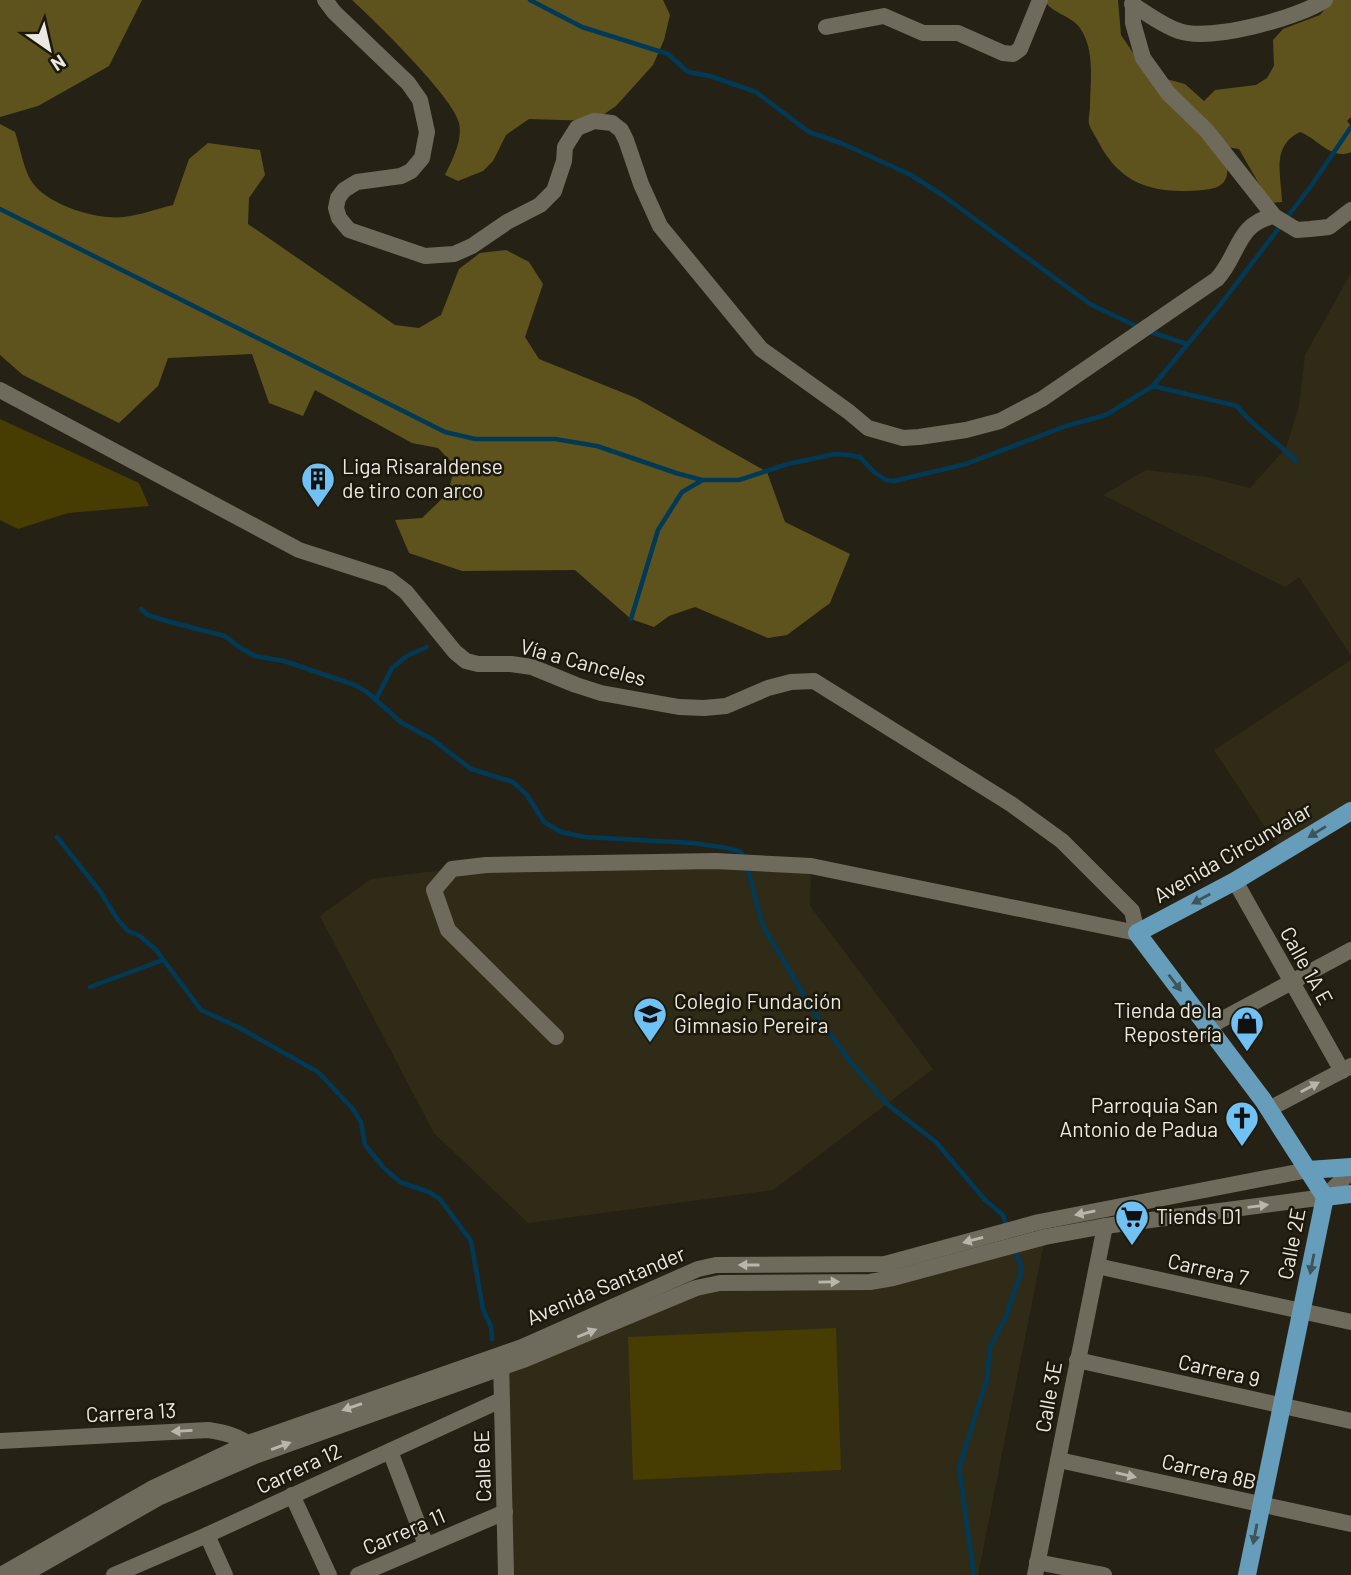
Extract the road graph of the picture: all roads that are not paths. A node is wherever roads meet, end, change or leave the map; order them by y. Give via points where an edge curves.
1 (325, 0) edge
2 (1040, 0) edge
3 (1325, 0) edge
4 (1132, 2) edge
5 (826, 27) dead end
6 (1351, 210) edge
7 (1274, 216) junction
8 (0, 390) edge
9 (1351, 811) edge
10 (1235, 881) junction
11 (1138, 933) junction
12 (1351, 950) edge
13 (1290, 981) junction
14 (1208, 1027) junction
15 (556, 1037) dead end
16 (1346, 1068) edge
17 (1269, 1109) junction
18 (1351, 1169) edge
19 (1308, 1170) junction
20 (1351, 1194) edge
21 (1325, 1197) junction
22 (1105, 1226) junction
23 (1097, 1266) junction
24 (1302, 1312) junction
25 (1351, 1322) edge
26 (1077, 1360) junction
27 (501, 1361) junction
28 (501, 1400) junction
29 (1281, 1407) junction
30 (1351, 1421) edge
31 (0, 1441) edge
32 (251, 1450) junction
33 (390, 1451) junction
34 (1059, 1460) junction
35 (292, 1494) junction
36 (1260, 1506) junction
37 (505, 1512) junction
38 (1351, 1524) edge
39 (207, 1535) junction
40 (426, 1545) junction
41 (1036, 1568) edge
42 (118, 1574) edge
43 (1, 1575) edge
44 (23, 1575) edge
45 (225, 1575) edge
46 (328, 1575) edge
47 (358, 1575) edge
48 (506, 1575) edge
49 (1104, 1575) edge
50 (1247, 1575) edge

1 - 7 street via 408,83 424,110 427,132 422,158 411,171 357,182 344,190 336,208 349,230 425,256 454,254 540,205 554,191 565,147 578,128 594,121 612,123 626,140 660,226 761,349 868,428 903,438 1000,421 1042,399 1217,279 1228,268 1248,228
2 - 5 street via 1020,49 1013,54 958,33 923,33 884,16
3 - 4 street via 1280,20 1212,33 1179,32
4 - 7 street via 1143,58
6 - 7 street via 1329,226 1310,229 1297,230
8 - 11 street, Vía a Canceles via 299,550 389,579 466,661 532,667 601,693 704,709 726,706 791,682 814,681 1062,841 1132,911
9 -> 10 main road, Avenida Circunvalar
10 -> 11 main road, Avenida Circunvalar
10 - 13 street, Calle 1A E
11 -> 14 main road, Calle 2E
11 - 15 street via 811,866 715,861 452,869 434,890 447,930
12 - 13 street
13 - 14 street
13 - 16 street, Calle 1A E
14 - 17 main road, Calle 2E
17 -> 16 street
17 - 19 main road, Calle 2E
18 - 19 main road, Avenida Santander
18 - 21 street
19 - 21 main road, Calle 2E
19 -> 27 street, Avenida Santander via 1039,1222 885,1264 716,1265 698,1269
20 - 21 main road, Avenida Santander
22 -> 21 street, Avenida Santander
21 -> 24 main road, Calle 2E
22 - 23 street, Calle 3E
27 -> 22 street, Avenida Santander via 696,1288 720,1283 870,1282
23 - 24 street, Carrera 7
23 - 26 street, Calle 3E
24 - 25 street, Carrera 7
24 - 29 main road, Calle 2E
26 - 29 street, Carrera 9
26 - 34 street, Calle 3E
27 - 28 street, Calle 6E
27 - 32 street, Avenida Santander
28 - 33 street, Carrera 12
28 - 37 street, Calle 6E
29 - 30 street, Carrera 9
29 - 36 main road, Calle 2E
32 -> 31 street, Carrera 13 via 222,1432 208,1430
32 - 43 street, Avenida Santander via 153,1488
32 - 44 street, Avenida Santander
33 - 35 street, Carrera 12
33 - 40 street
34 -> 36 street, Carrera 8B
34 - 41 street, Calle 3E
35 - 39 street, Carrera 12
35 - 46 street
36 - 38 street, Carrera 8B
36 -> 50 main road, Calle 2E
37 - 40 street, Carrera 11
37 - 48 street, Calle 6E
39 - 42 street, Carrera 12
39 - 45 street
40 - 47 street, Carrera 11
41 - 49 street

